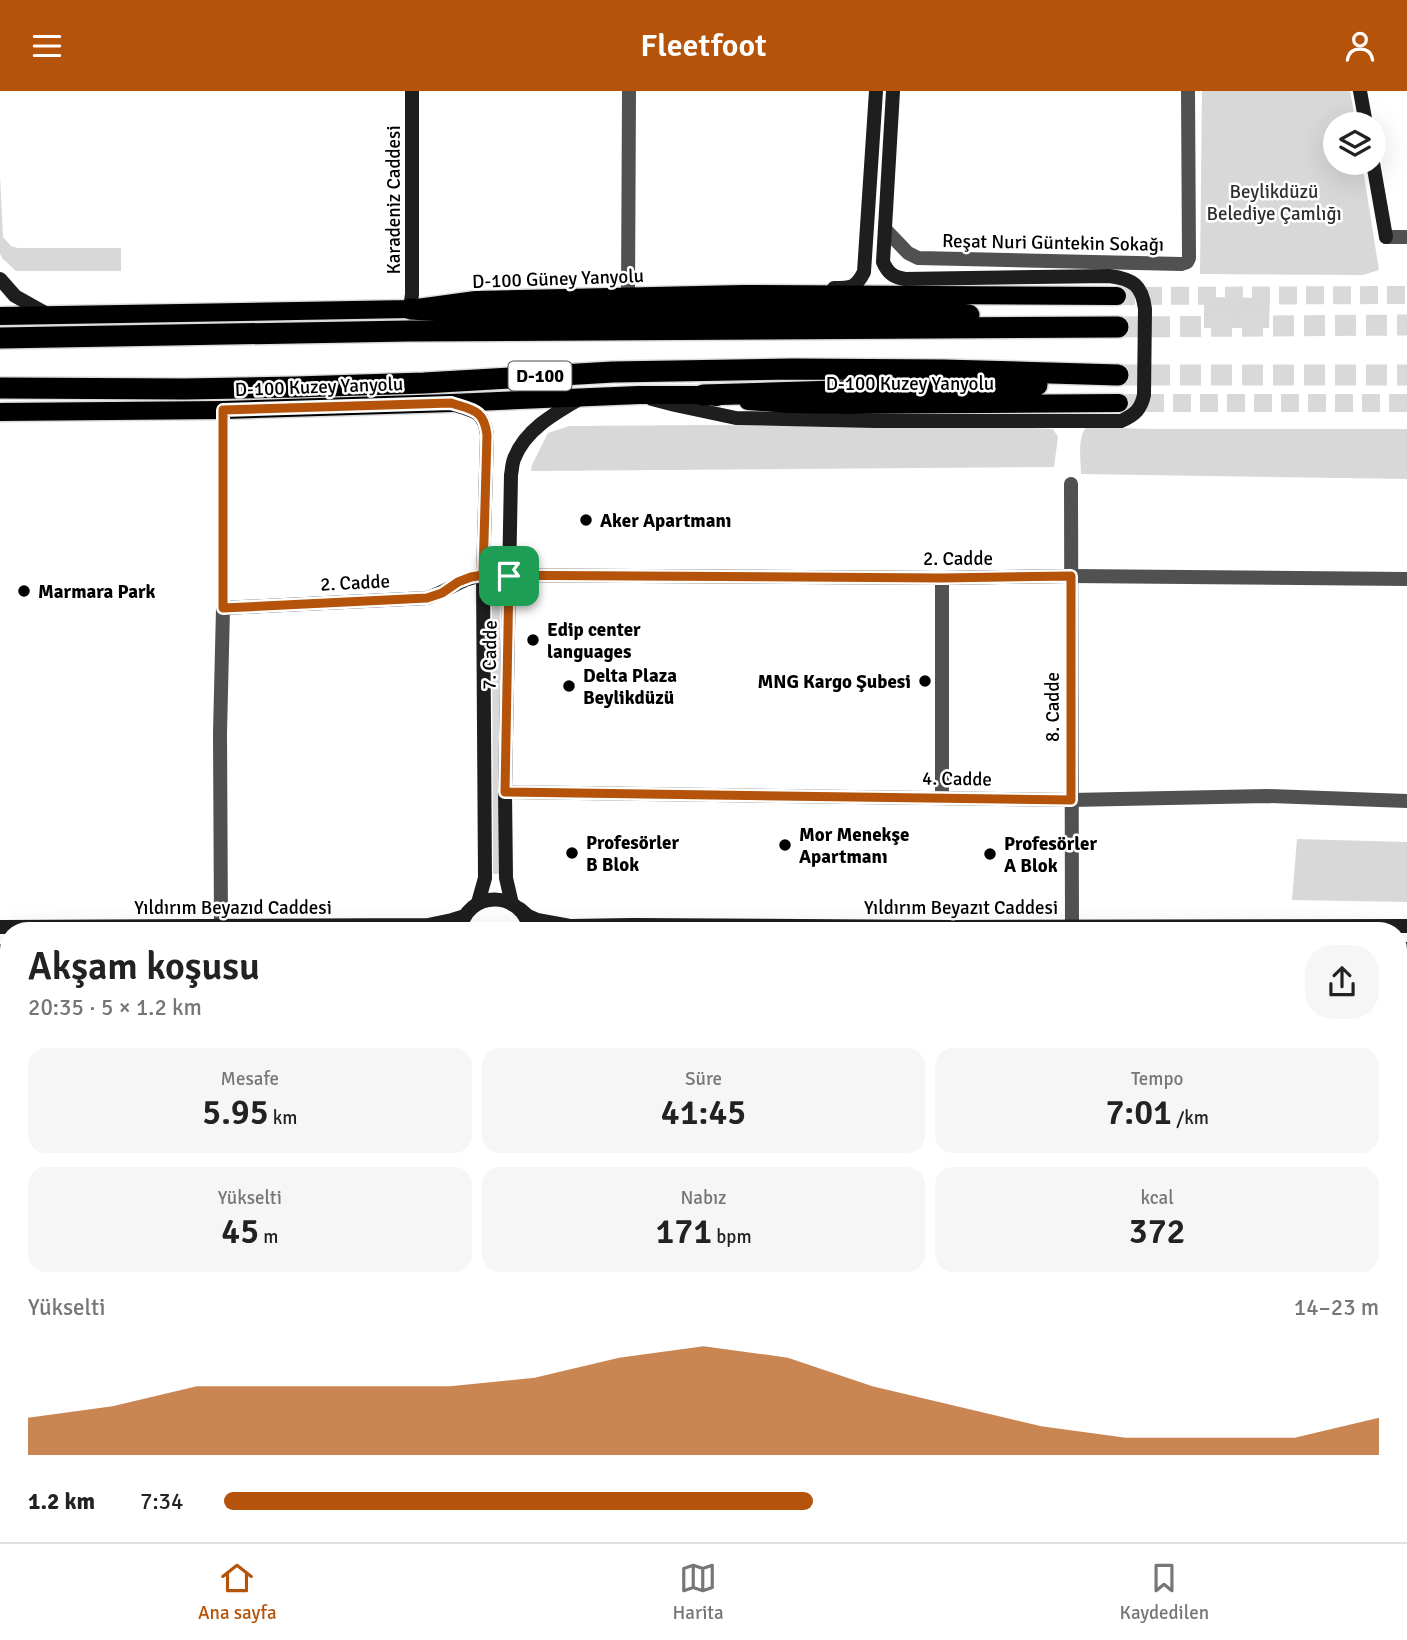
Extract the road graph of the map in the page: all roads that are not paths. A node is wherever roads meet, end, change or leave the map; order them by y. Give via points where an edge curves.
1 (412, 91) edge
2 (629, 91) edge
3 (876, 91) edge
4 (893, 91) edge
5 (1188, 91) edge
6 (1360, 91) edge
7 (1364, 112) edge
8 (1375, 175) edge
9 (885, 229) junction
10 (1386, 237) joint
11 (1407, 237) edge
12 (0, 279) edge
13 (801, 293) junction
14 (1117, 296) tunnel mouth
15 (628, 297) junction
16 (410, 309) junction
17 (0, 316) edge
18 (51, 316) junction
19 (1118, 327) tunnel mouth
20 (1004, 328) junction
21 (0, 338) edge
22 (1080, 374) junction
23 (1118, 375) tunnel mouth
24 (0, 388) edge
25 (639, 395) junction
26 (703, 395) junction
27 (583, 397) junction
28 (451, 403) junction
29 (1119, 403) tunnel mouth
30 (223, 410) junction
31 (0, 412) edge
32 (1071, 484) dead end
33 (483, 575) junction
34 (509, 576) junction
35 (1071, 576) junction
36 (942, 578) junction
37 (1407, 579) edge
38 (223, 608) junction
39 (505, 792) junction
40 (942, 797) junction
41 (1071, 800) junction
42 (1407, 801) edge
43 (478, 903) junction
44 (516, 907) junction
45 (465, 916) junction
46 (221, 922) edge
47 (442, 922) edge
48 (463, 922) edge
49 (527, 922) edge
50 (548, 922) edge
51 (1071, 922) edge

1 - 16 main road, Karadeniz Caddesi
2 - 15 street
3 - 13 main road via 864,272 850,288
4 - 9 main road
5 - 9 street, Reşat Nuri Güntekin Sokağı via 1187,262 918,258
6 - 7 main road
8 - 10 main road
9 - 25 main road via 883,262 894,277 1109,277 1132,282 1144,298 1145,309 1144,395 1138,411 1121,421 736,418
10 - 11 street
12 - 18 main road via 15,296
13 - 14 main road, D-100 Güney Yanyolu
13 - 15 main road, D-100 Güney Yanyolu
15 - 16 main road, D-100 Güney Yanyolu via 476,300
16 - 18 main road, D-100 Güney Yanyolu
16 - 20 highway via 940,312 983,318
17 - 18 main road, D-100 Güney Yanyolu
19 - 20 highway
20 - 21 highway
22 - 23 highway, D-100
22 - 24 highway, D-100 via 793,369 613,372 296,387
22 - 26 highway via 1021,386
25 - 26 main road, D-100 Kuzey Yanyolu
25 - 27 main road, D-100 Kuzey Yanyolu
26 - 29 main road, D-100 Kuzey Yanyolu via 789,404
27 - 28 main road, D-100 Kuzey Yanyolu
27 - 34 main road, 7. Cadde via 534,430 514,459
28 - 30 main road, D-100 Kuzey Yanyolu
28 - 33 main road, 7. Cadde via 475,411 486,425
30 - 31 main road, D-100 Kuzey Yanyolu
30 - 38 street
32 - 35 street, 8. Cadde
33 - 34 main road, 2. Cadde
33 - 38 main road, 2. Cadde via 427,598
33 - 43 main road, 7. Cadde via 485,878
34 - 36 main road, 2. Cadde
34 - 39 main road, 7. Cadde
35 - 36 main road, 2. Cadde
35 - 37 street, 2. Cadde
35 - 41 street, 8. Cadde
36 - 40 street
38 - 46 street
39 - 40 street, 4. Cadde
39 - 44 main road, 7. Cadde via 506,878
40 - 41 street, 4. Cadde
41 - 42 street, 4. Cadde via 1267,796
41 - 51 street, 8. Cadde
43 - 44 main road via 496,899
43 - 45 main road
44 - 49 main road, 7. Cadde
44 - 50 main road, Yıldırım Beyazıt Caddesi
45 - 47 main road, Yıldırım Beyazıd Caddesi
45 - 48 main road

